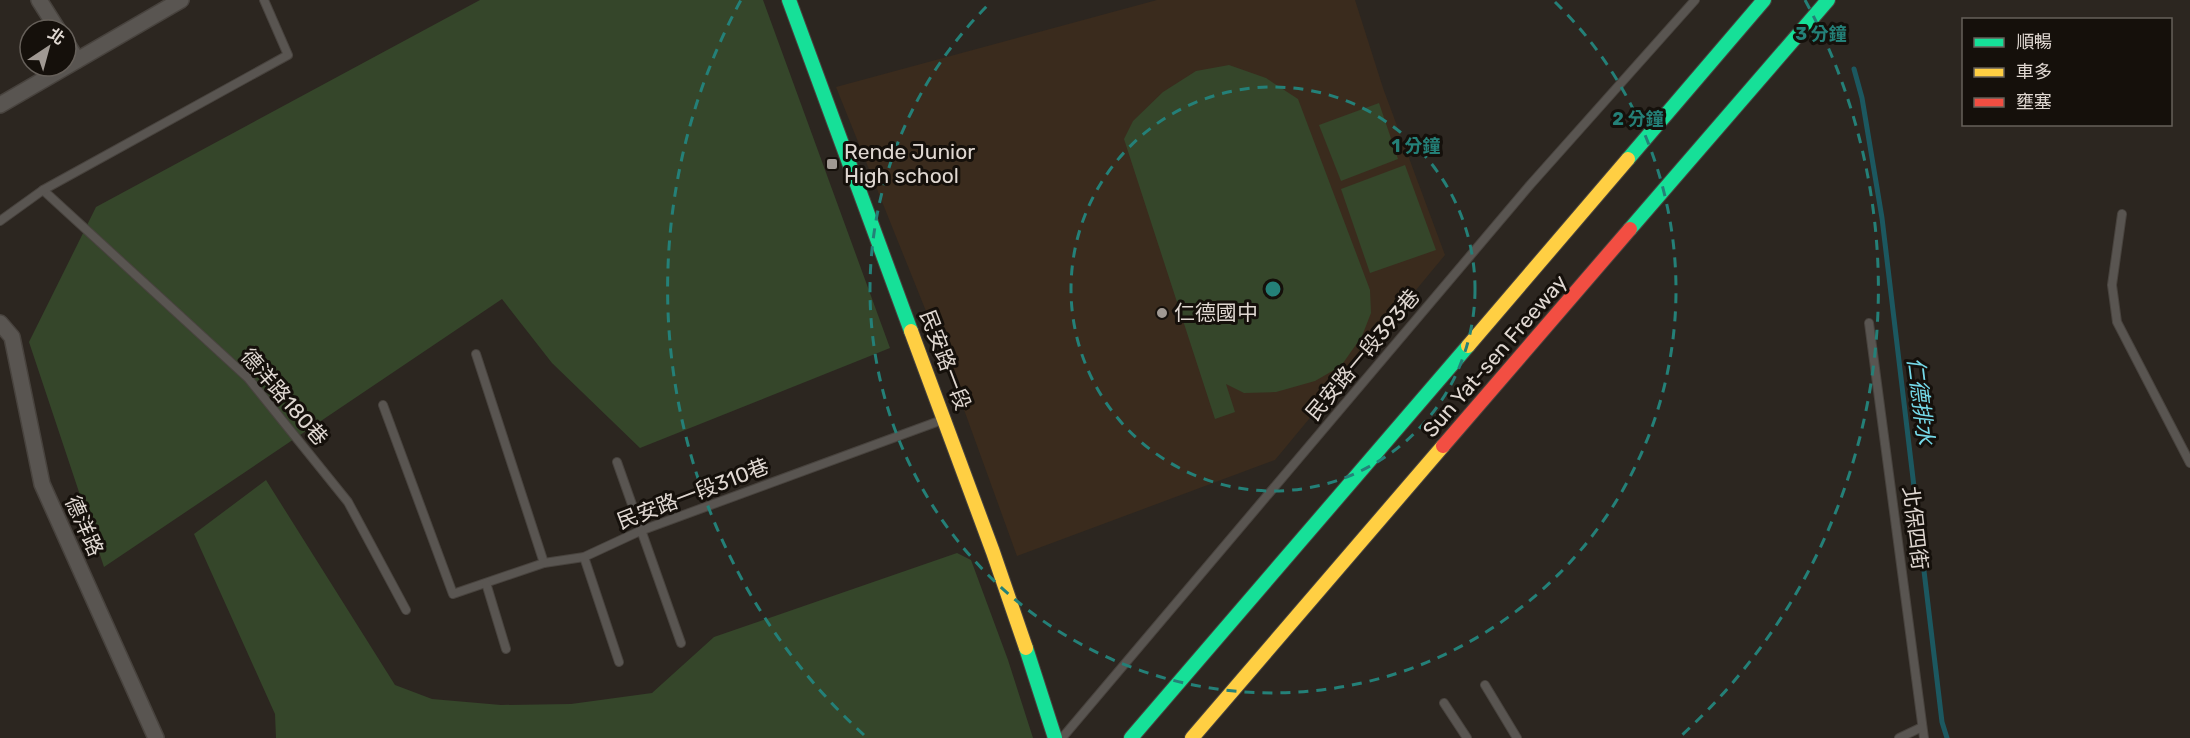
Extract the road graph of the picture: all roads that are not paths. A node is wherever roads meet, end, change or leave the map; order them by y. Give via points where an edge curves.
1 (39, 0) edge
2 (181, 0) edge
3 (264, 0) edge
4 (789, 0) edge
5 (1695, 0) edge
6 (1764, 0) edge
7 (1828, 0) edge
8 (50, 18) edge
9 (78, 60) edge
10 (47, 78) edge
11 (0, 105) edge
12 (43, 190) junction
13 (2122, 214) dead end
14 (0, 221) edge
15 (1869, 323) dead end
16 (0, 324) edge
17 (477, 354) dead end
18 (383, 405) dead end
19 (945, 419) junction
20 (617, 462) dead end
21 (2190, 463) edge
22 (640, 531) junction
23 (584, 557) junction
24 (544, 563) junction
25 (486, 583) junction
26 (406, 610) dead end
27 (681, 644) dead end
28 (506, 649) dead end
29 (619, 662) dead end
30 (1485, 686) dead end
31 (1444, 703) dead end
32 (1922, 727) junction
33 (156, 738) edge
34 (1056, 738) edge
35 (1062, 738) edge
36 (1131, 738) edge
37 (1192, 738) edge
38 (1467, 738) edge
39 (1517, 738) edge
40 (1899, 738) edge
41 (1924, 738) edge

1 - 8 street
2 - 9 street
3 - 12 lane via 288,55
4 - 19 main road, 民安路一段
5 - 35 lane, 民安路一段393巷 via 1530,185
6 - 36 main road, Sun Yat-sen Freeway
7 - 37 main road, Sun Yat-sen Freeway
10 - 11 street
12 - 14 lane
12 - 26 lane, 德洋路180巷 via 248,378 348,502
13 - 21 lane via 2112,285 2117,322
15 - 32 lane, 北保四街
16 - 33 street, 德洋路 via 12,337 42,484
17 - 24 lane
18 - 25 lane, 民安路一段310巷 via 453,594
19 - 22 lane, 民安路一段310巷
19 - 34 main road, 民安路一段
20 - 22 lane
22 - 23 lane, 民安路一段310巷
22 - 27 lane
23 - 24 lane, 民安路一段310巷
23 - 29 lane
24 - 25 lane, 民安路一段310巷
25 - 28 lane
30 - 39 lane
31 - 38 lane
32 - 40 lane
32 - 41 lane, 北保四街

